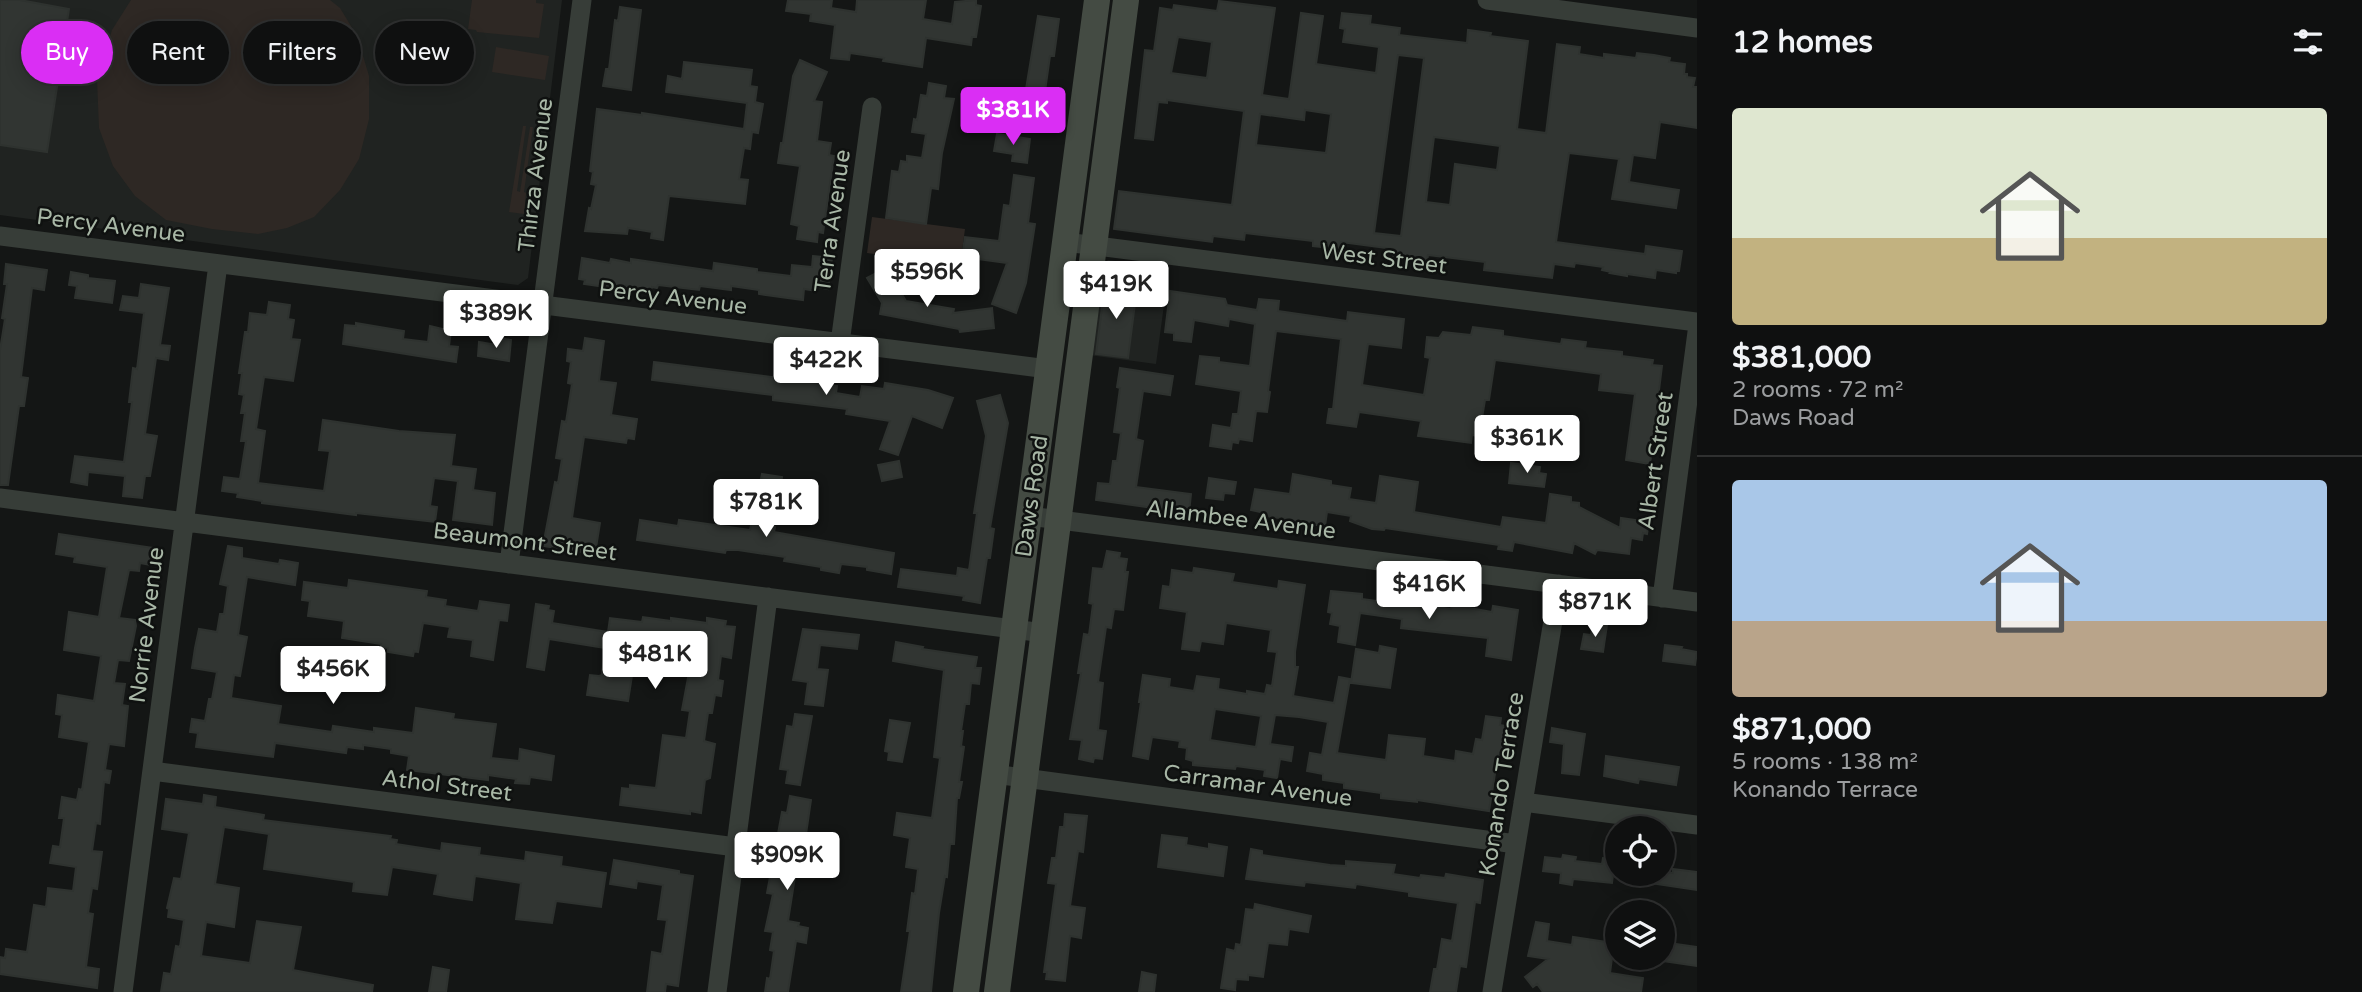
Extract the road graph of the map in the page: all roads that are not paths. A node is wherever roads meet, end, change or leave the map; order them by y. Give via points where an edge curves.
1 (582, 0) edge
2 (1097, 0) edge
3 (1126, 0) edge
4 (1487, 0) edge
5 (1697, 28) edge
6 (872, 107) dead end
7 (0, 236) edge
8 (1065, 242) junction
9 (1093, 246) junction
10 (218, 264) junction
11 (542, 305) junction
12 (1697, 322) edge
13 (1697, 332) edge
14 (841, 343) junction
15 (1048, 369) junction
16 (0, 498) edge
17 (1029, 516) junction
18 (1059, 520) junction
19 (184, 522) junction
20 (509, 564) junction
21 (1559, 584) junction
22 (768, 597) junction
23 (1662, 598) junction
24 (1697, 603) edge
25 (1013, 629) junction
26 (1044, 633) junction
27 (152, 771) junction
28 (994, 774) junction
29 (1025, 779) junction
30 (1523, 802) junction
31 (1697, 825) edge
32 (1516, 844) junction
33 (736, 847) junction
34 (123, 992) edge
35 (717, 992) edge
36 (966, 992) edge
37 (997, 992) edge
38 (1492, 992) edge

1 - 11 street, Thirza Avenue
2 - 8 main road, Daws Road
3 - 9 main road, Daws Road
4 - 5 street
6 - 14 street, Terra Avenue
7 - 10 street, Percy Avenue
8 - 9 street, West Street
8 - 15 main road, Daws Road
9 - 12 street, West Street
9 - 18 main road, Daws Road
10 - 11 street, Percy Avenue
10 - 19 street, Norrie Avenue
11 - 14 street, Percy Avenue
11 - 20 street, Thirza Avenue
13 - 23 street, Albert Street
14 - 15 street, Percy Avenue
15 - 17 main road, Daws Road
16 - 19 street, Beaumont Street
17 - 18 street, Allambee Avenue
17 - 25 main road, Daws Road
18 - 21 street, Allambee Avenue
18 - 26 main road, Daws Road
19 - 20 street, Beaumont Street
19 - 27 street, Norrie Avenue
20 - 22 street, Beaumont Street
21 - 23 street, Allambee Avenue
21 - 30 street, Konando Terrace
22 - 25 street, Beaumont Street
22 - 33 street
23 - 24 street, Allambee Avenue
25 - 26 street, Beaumont Street
25 - 28 main road, Daws Road
26 - 29 main road, Daws Road
27 - 33 street, Athol Street
27 - 34 street, Norrie Avenue
28 - 29 street, Carramar Avenue
28 - 36 main road, Daws Road
29 - 32 street, Carramar Avenue
29 - 37 main road, Daws Road
30 - 31 street
30 - 32 street, Konando Terrace
32 - 38 street, Konando Terrace
33 - 35 street

